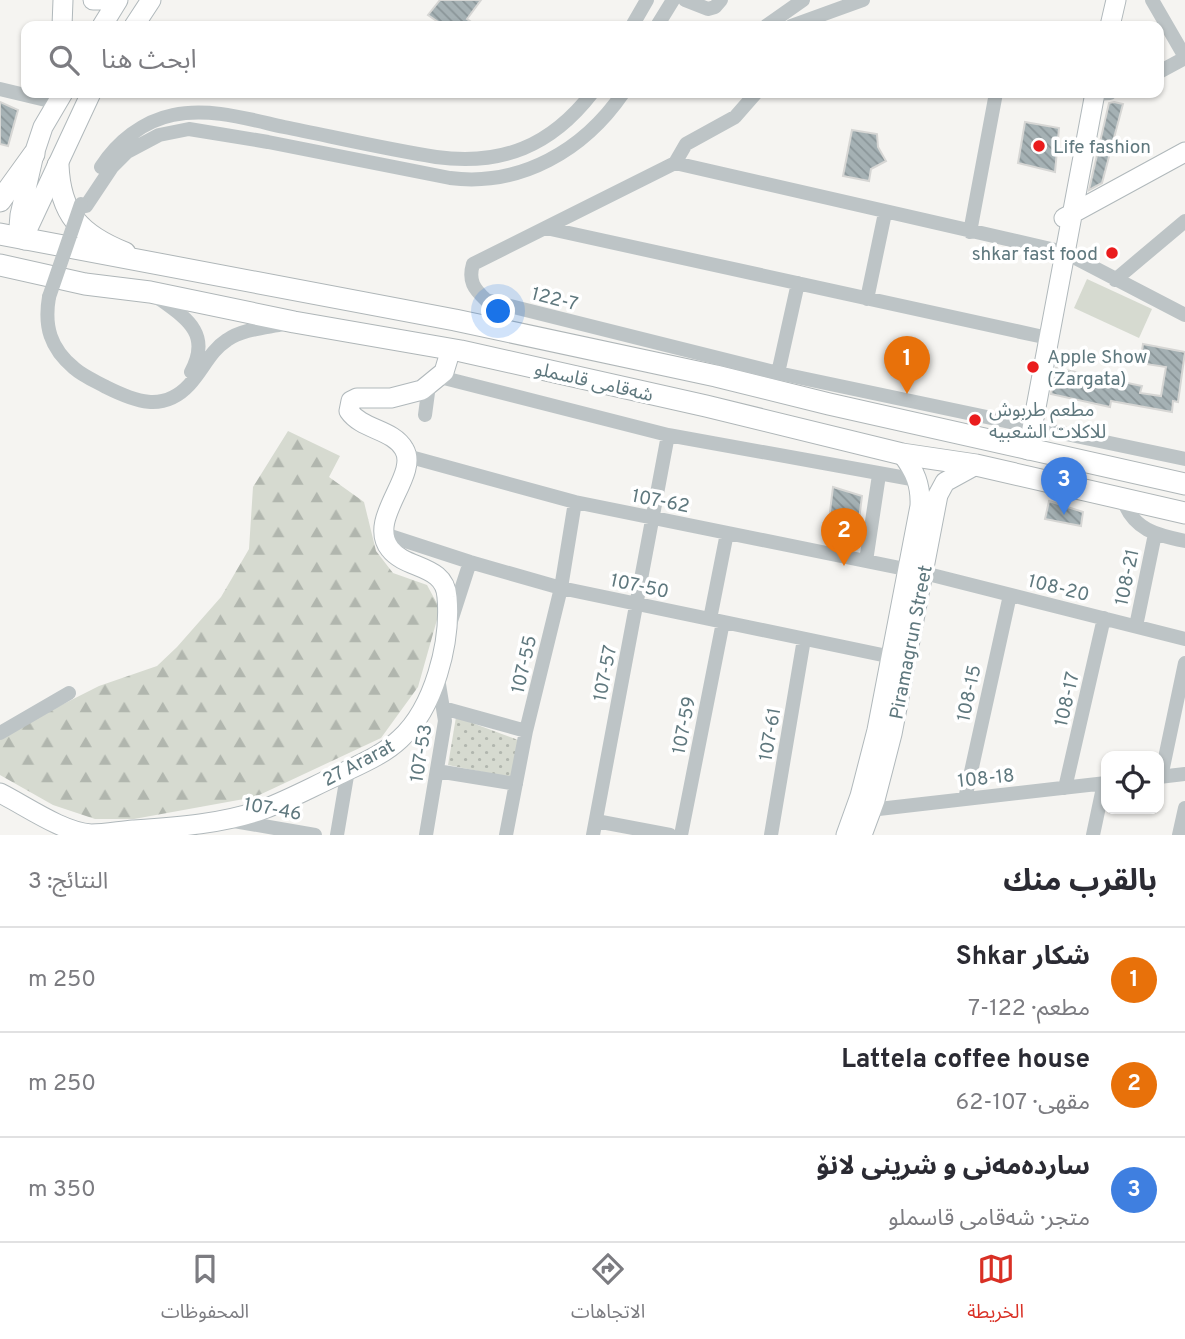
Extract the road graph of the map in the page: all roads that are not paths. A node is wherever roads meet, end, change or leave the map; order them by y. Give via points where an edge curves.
1 (63, 0) edge
2 (93, 0) edge
3 (107, 0) edge
4 (118, 0) edge
5 (151, 0) edge
6 (647, 0) edge
7 (673, 0) edge
8 (685, 0) edge
9 (721, 0) edge
10 (803, 0) edge
11 (863, 0) edge
12 (1102, 0) edge
13 (1116, 0) edge
14 (1152, 0) edge
15 (62, 21) edge
16 (105, 21) edge
17 (137, 21) edge
18 (640, 21) edge
19 (660, 21) edge
20 (773, 21) edge
21 (805, 21) edge
22 (1098, 21) edge
23 (1111, 21) edge
24 (1164, 21) edge
25 (1164, 21) edge
26 (1185, 58) edge
27 (1164, 69) edge
28 (0, 89) edge
29 (21, 94) edge
30 (89, 98) edge
31 (588, 98) edge
32 (619, 98) edge
33 (753, 98) edge
34 (995, 98) edge
35 (1095, 98) edge
36 (53, 101) edge
37 (369, 144) junction
38 (1185, 152) edge
39 (408, 153) junction
40 (34, 154) junction
41 (362, 161) junction
42 (675, 163) junction
43 (1185, 164) edge
44 (58, 165) junction
45 (402, 169) junction
46 (0, 201) edge
47 (83, 205) junction
48 (885, 212) junction
49 (1068, 220) junction
50 (1185, 221) edge
51 (546, 228) junction
52 (970, 232) junction
53 (0, 234) edge
54 (26, 240) junction
55 (0, 251) edge
56 (1060, 251) junction
57 (0, 265) edge
58 (156, 265) junction
59 (43, 276) junction
60 (1115, 280) junction
61 (798, 284) junction
62 (150, 292) junction
63 (52, 298) junction
64 (867, 299) junction
65 (1182, 310) edge
66 (294, 322) junction
67 (1039, 336) junction
68 (451, 349) junction
69 (778, 373) junction
70 (434, 381) junction
71 (829, 404) junction
72 (854, 410) junction
73 (425, 415) dead end
74 (1027, 427) junction
75 (668, 435) junction
76 (823, 436) junction
77 (845, 441) junction
78 (1023, 449) junction
79 (902, 454) junction
80 (407, 456) junction
81 (1185, 459) edge
82 (976, 465) junction
83 (879, 475) junction
84 (917, 480) junction
85 (1185, 484) edge
86 (1123, 500) junction
87 (575, 502) junction
88 (1185, 513) edge
89 (653, 518) junction
90 (727, 533) junction
91 (384, 534) junction
92 (1155, 534) junction
93 (1185, 541) edge
94 (866, 561) junction
95 (470, 562) junction
96 (917, 571) junction
97 (561, 588) junction
98 (1010, 595) junction
99 (637, 604) junction
100 (1104, 618) junction
101 (717, 620) junction
102 (1136, 626) junction
103 (445, 633) junction
104 (804, 639) junction
105 (1185, 639) edge
106 (892, 657) junction
107 (1185, 663) edge
108 (438, 678) junction
109 (69, 693) dead end
110 (443, 708) junction
111 (526, 731) junction
112 (0, 733) edge
113 (1164, 759) edge
114 (348, 770) junction
115 (437, 771) junction
116 (1185, 774) edge
117 (1164, 777) edge
118 (516, 784) junction
119 (1101, 784) edge
120 (1065, 788) junction
121 (0, 793) edge
122 (965, 799) junction
123 (1101, 800) edge
124 (1185, 808) edge
125 (870, 810) junction
126 (224, 819) junction
127 (595, 828) edge
128 (69, 832) edge
129 (90, 834) edge
130 (315, 835) edge
131 (337, 835) edge
132 (426, 835) edge
133 (506, 835) edge
134 (670, 835) edge
135 (681, 835) edge
136 (771, 835) edge
137 (846, 835) edge
138 (862, 835) edge
139 (1093, 835) edge
140 (1179, 835) edge

1 - 15 main road
2 - 3 main road
4 - 16 main road
5 - 17 main road
6 - 18 street
7 - 19 street
8 - 9 street via 708,9
10 - 20 street
11 - 21 street
12 - 22 main road
13 - 23 main road
14 - 25 street
24 - 26 street
26 - 27 street
28 - 29 street
30 - 44 main road
31 - 39 street via 555,131 511,154 464,160
32 - 45 street via 584,138 527,170 475,180
33 - 42 street via 735,117 686,144
34 - 52 street
35 - 49 main road
36 - 40 main road
37 - 39 street
37 - 41 street
37 - 47 street via 213,113 172,115 139,129 119,145 106,159
38 - 49 main road
39 - 45 street via 402,158
40 - 46 main road
40 - 54 main road via 20,215 19,227
41 - 45 street
41 - 47 street via 223,133 178,130 127,152
42 - 48 street
42 - 51 street, 122-7
43 - 49 main road via 1084,220
44 - 54 main road
44 - 58 main road via 60,191 72,218 111,247
47 - 63 street
48 - 52 street
48 - 64 street
49 - 56 main road
50 - 60 street
51 - 61 street
51 - 69 street, 122-7 via 473,264 473,286 486,300
52 - 56 street
53 - 54 main road, شەقامی قاسملو
54 - 55 main road
54 - 58 main road, شەقامی قاسملو
54 - 59 main road via 24,249
56 - 60 street
56 - 67 main road
56 - 74 main road
57 - 59 main road, شەقامی قاسملو
58 - 71 main road, شەقامی قاسملو via 456,320
59 - 62 main road, شەقامی قاسملو
60 - 65 street
61 - 64 street
61 - 69 street
62 - 63 street via 188,319 199,348 187,378 157,395 124,389 70,354 55,328
62 - 66 main road, شەقامی قاسملو
63 - 66 street via 47,329 60,356 91,379 144,402 162,400 188,386 211,355 234,336
64 - 67 street
66 - 68 main road, شەقامی قاسملو
67 - 74 main road
68 - 70 main road via 444,372
68 - 76 main road, شەقامی قاسملو
69 - 74 street, 122-7
70 - 73 street
70 - 75 street
70 - 80 main road via 415,393 351,401 349,411 354,418 394,439
71 - 72 main road, شەقامی قاسملو
71 - 76 main road via 831,421
72 - 77 main road
72 - 78 main road, شەقامی قاسملو
74 - 78 main road
74 - 81 street, 122-7
75 - 83 street
75 - 89 street, 107-57
76 - 77 main road, شەقامی قاسملو
77 - 79 main road, شەقامی قاسملو
78 - 85 main road, شەقامی قاسملو
79 - 82 main road, شەقامی قاسملو
79 - 84 main road, Piramagrun Street
80 - 87 street, 107-62
80 - 91 main road
82 - 86 main road, شەقامی قاسملو
82 - 96 main road, Piramagrun Street via 945,482
83 - 84 street
83 - 94 street
84 - 96 main road, Piramagrun Street
86 - 88 main road, شەقامی قاسملو
86 - 92 street via 1129,516
87 - 89 street, 107-62
87 - 97 street, 107-55
89 - 90 street, 107-62
89 - 99 street, 107-57
90 - 94 street, 107-62
90 - 101 street, 107-59
91 - 95 street, 107-50
91 - 103 main road, 27 Ararat via 395,554 433,572 443,583
92 - 93 street
92 - 102 street, 108-21
94 - 96 street, 107-62
95 - 97 street, 107-50
95 - 103 street
96 - 98 street, 108-20
96 - 106 main road, Piramagrun Street
96 - 125 main road, Piramagrun Street via 892,734
97 - 99 street, 107-50
97 - 111 street, 107-55
98 - 100 street, 108-20
98 - 122 street, 108-15
99 - 101 street, 107-50
99 - 127 street, 107-57
100 - 102 street, 108-20
100 - 120 street, 108-17
101 - 104 street, 107-50
101 - 135 street, 107-59
102 - 105 street, 108-20
103 - 108 main road, 27 Ararat
104 - 106 street, 107-50
104 - 136 street, 107-61
106 - 137 main road, Piramagrun Street via 860,796
107 - 113 street
108 - 110 street, 107-53
108 - 114 main road, 27 Ararat via 401,738
109 - 112 street
110 - 111 street
110 - 115 street, 107-53
111 - 118 street, 107-55
114 - 126 main road, 27 Ararat via 264,809
114 - 131 street
115 - 118 street
115 - 132 street, 107-53
116 - 117 street
118 - 133 street, 107-55
119 - 120 street, 108-18
120 - 122 street, 108-18
121 - 128 main road, 27 Ararat
122 - 125 street, 108-18
123 - 139 street
124 - 140 street
125 - 138 main road, Piramagrun Street
126 - 129 main road, 27 Ararat
126 - 130 street, 107-46
127 - 134 street
128 - 129 main road, 27 Ararat

